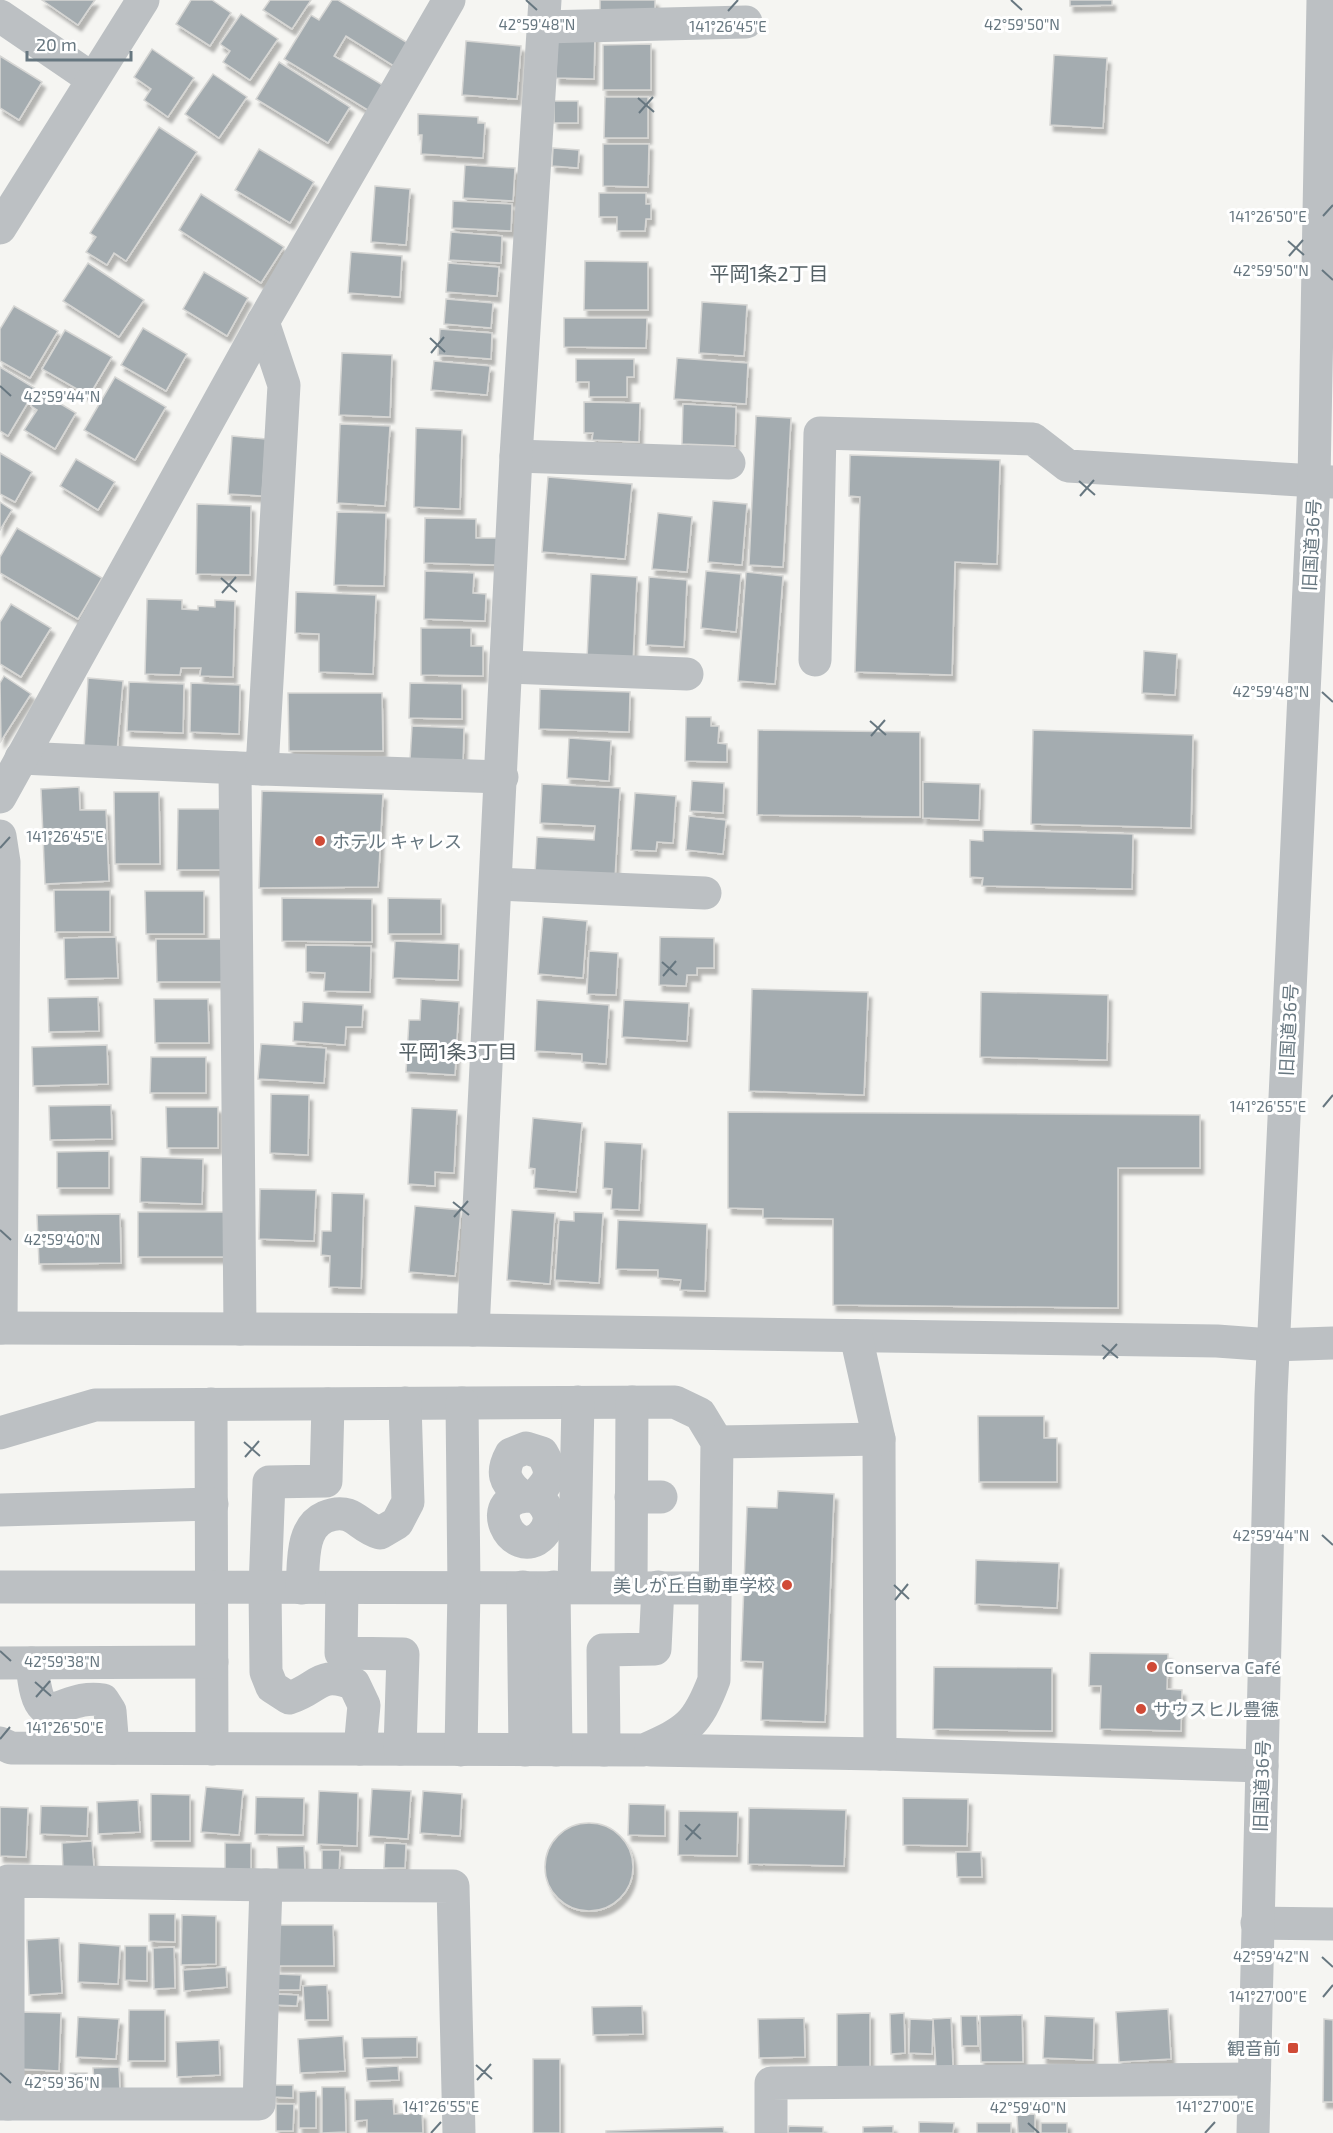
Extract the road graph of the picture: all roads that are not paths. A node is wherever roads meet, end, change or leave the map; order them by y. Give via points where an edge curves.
1 (143, 0) edge
2 (448, 0) edge
3 (1323, 0) edge
4 (544, 13) edge
5 (0, 16) edge
6 (746, 22) dead end
7 (91, 78) junction
8 (0, 228) edge
9 (263, 322) junction
10 (516, 456) junction
11 (729, 463) dead end
12 (1323, 481) edge
13 (815, 660) dead end
14 (506, 667) junction
15 (687, 674) dead end
16 (21, 758) junction
17 (249, 769) junction
18 (502, 777) junction
19 (0, 797) edge
20 (0, 836) edge
21 (496, 884) junction
22 (705, 893) dead end
23 (1, 1328) edge
24 (240, 1329) junction
25 (473, 1330) junction
26 (856, 1336) junction
27 (1333, 1343) edge
28 (1274, 1345) junction
29 (526, 1402) junction
30 (578, 1402) junction
31 (632, 1402) junction
32 (405, 1403) junction
33 (462, 1403) junction
34 (211, 1404) junction
35 (328, 1404) junction
36 (0, 1433) edge
37 (879, 1439) junction
38 (717, 1442) junction
39 (618, 1496) junction
40 (212, 1504) junction
41 (0, 1510) edge
42 (463, 1516) junction
43 (0, 1587) edge
44 (550, 1587) junction
45 (645, 1587) junction
46 (265, 1588) junction
47 (302, 1588) junction
48 (342, 1588) junction
49 (464, 1588) junction
50 (715, 1588) junction
51 (212, 1589) junction
52 (212, 1662) junction
53 (0, 1663) edge
54 (32, 1663) junction
55 (0, 1743) edge
56 (113, 1748) junction
57 (212, 1749) junction
58 (360, 1749) junction
59 (400, 1749) junction
60 (460, 1750) junction
61 (540, 1750) junction
62 (604, 1750) junction
63 (645, 1750) junction
64 (880, 1754) junction
65 (1262, 1766) junction
66 (266, 1885) junction
67 (1257, 1923) junction
68 (1333, 1924) edge
69 (1254, 2079) junction
70 (4, 2104) edge
71 (459, 2133) edge
72 (771, 2133) edge
73 (1253, 2133) edge

1 - 7 street
2 - 9 street
3 - 12 street, 旧国道36号
4 - 6 street
4 - 10 street
5 - 7 street
7 - 8 street
9 - 16 street
9 - 17 street via 284,385
10 - 11 street
10 - 14 street
12 - 13 street via 1068,466 1033,439 820,434
12 - 28 street, 旧国道36号
14 - 15 street
14 - 18 street
16 - 17 street
16 - 19 street
17 - 18 street
17 - 24 street
18 - 21 street
20 - 23 street via 4,862
21 - 22 street
21 - 25 street
23 - 24 street
24 - 25 street
25 - 26 street
26 - 28 street
26 - 37 street
27 - 28 street
28 - 65 street, 旧国道36号
29 - 30 street
29 - 33 street
29 - 42 street via 526,1448 511,1454 504,1468 507,1484 519,1503
30 - 31 street
30 - 39 street
31 - 38 street via 675,1402 700,1414
31 - 39 street
32 - 33 street
32 - 35 street
32 - 47 street via 408,1503 397,1523 380,1533 366,1529 349,1515 334,1514 315,1521 306,1540
33 - 42 street
34 - 35 street
34 - 36 street via 95,1405
34 - 40 street
35 - 46 street via 326,1481 269,1482
37 - 38 street
37 - 64 street
38 - 50 street
39 - 44 street
39 - 45 street
40 - 41 street
40 - 51 street
42 - 49 street
43 - 51 street
44 - 45 street
44 - 49 street
44 - 61 street
44 - 61 street via 568,1668
45 - 50 street
45 - 62 street via 655,1649 603,1650
46 - 47 street
46 - 51 street
46 - 58 street via 266,1672 273,1687 289,1698 306,1692 320,1679 336,1677 354,1684 364,1705
47 - 48 street
48 - 49 street
48 - 59 street via 341,1653 404,1654
49 - 60 street
50 - 63 street via 714,1680 703,1710 681,1734
51 - 52 street
52 - 54 street
52 - 57 street
53 - 54 street
54 - 56 street via 35,1695 42,1705 53,1710 66,1708 77,1700 103,1700 110,1711
55 - 56 street via 11,1748
56 - 57 street
57 - 58 street
58 - 59 street
59 - 60 street
60 - 61 street
61 - 62 street
62 - 63 street
63 - 64 street
64 - 65 street
65 - 67 street, 旧国道36号
66 - 70 street via 259,2104
66 - 70 street via 8,1881
66 - 71 street via 453,1886
67 - 68 street
67 - 69 street, 旧国道36号
69 - 72 street via 771,2083
69 - 73 street, 旧国道36号

